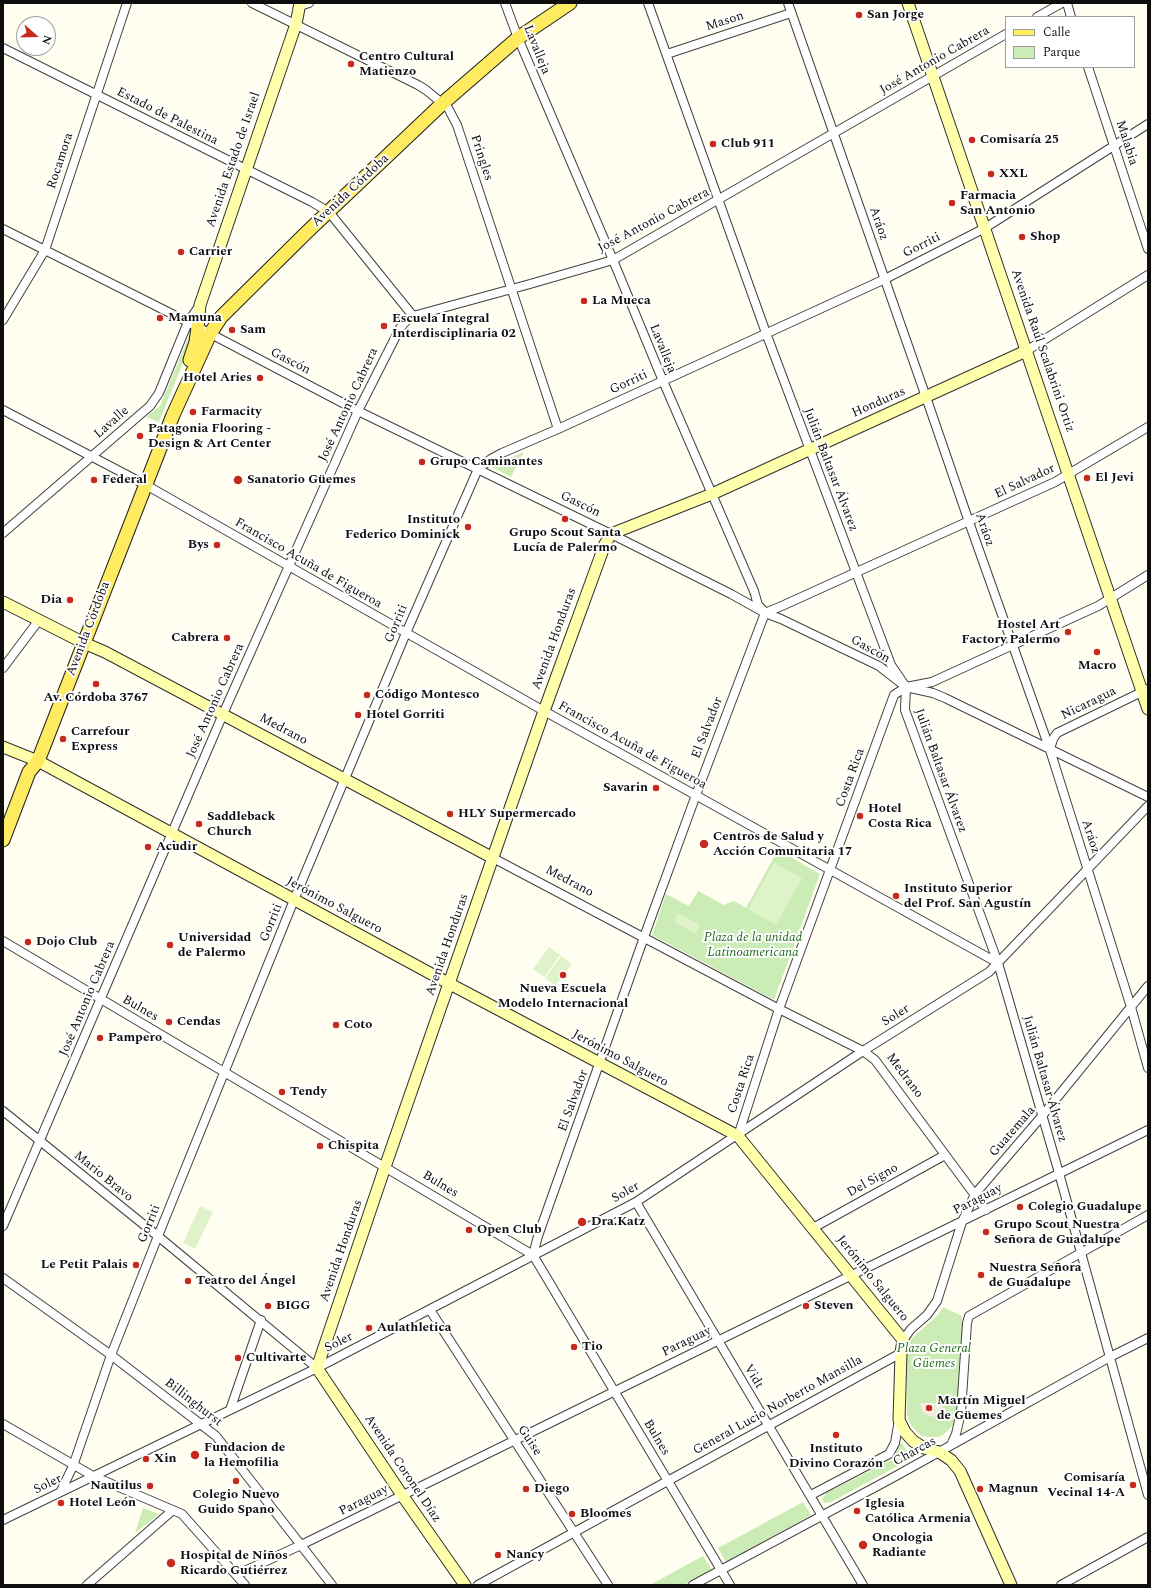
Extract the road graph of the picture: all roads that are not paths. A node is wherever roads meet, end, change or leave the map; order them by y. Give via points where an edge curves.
1 (127, 3) edge
2 (252, 3) edge
3 (505, 3) edge
4 (570, 3) edge
5 (648, 3) edge
6 (788, 3) edge
7 (908, 3) edge
8 (1062, 3) edge
9 (1067, 3) edge
10 (303, 4) edge
11 (791, 13) junction
12 (1039, 16) edge
13 (1071, 16) edge
14 (296, 24) junction
15 (1005, 35) edge
16 (518, 38) junction
17 (3, 48) edge
18 (667, 54) junction
19 (1088, 68) edge
20 (933, 75) junction
21 (96, 95) junction
22 (443, 103) junction
23 (1148, 124) edge
24 (834, 133) junction
25 (1114, 145) junction
26 (246, 169) junction
27 (719, 199) junction
28 (329, 212) junction
29 (985, 228) junction
30 (3, 229) edge
31 (1148, 249) edge
32 (45, 250) junction
33 (613, 260) junction
34 (1148, 275) edge
35 (885, 279) junction
36 (511, 290) junction
37 (413, 316) junction
38 (3, 320) edge
39 (193, 325) junction
40 (766, 333) junction
41 (210, 334) junction
42 (1026, 351) junction
43 (662, 381) junction
44 (926, 397) junction
45 (3, 410) edge
46 (358, 411) junction
47 (173, 415) junction
48 (1148, 426) edge
49 (558, 429) junction
50 (810, 450) junction
51 (92, 456) junction
52 (478, 469) junction
53 (1069, 474) junction
54 (146, 485) junction
55 (712, 494) junction
56 (968, 522) junction
57 (3, 533) edge
58 (611, 534) junction
59 (288, 567) junction
60 (856, 572) junction
61 (1148, 575) edge
62 (1110, 598) junction
63 (3, 602) edge
64 (765, 613) junction
65 (39, 620) junction
66 (406, 633) junction
67 (84, 643) junction
68 (1012, 645) junction
69 (3, 668) edge
70 (906, 687) junction
71 (1145, 690) edge
72 (1148, 709) edge
73 (544, 711) junction
74 (223, 714) junction
75 (3, 747) edge
76 (1050, 750) junction
77 (38, 761) junction
78 (346, 779) junction
79 (696, 795) junction
80 (1148, 797) edge
81 (1148, 806) edge
82 (172, 834) junction
83 (3, 840) edge
84 (493, 858) junction
85 (1088, 869) junction
86 (830, 870) junction
87 (294, 900) junction
88 (644, 938) junction
89 (3, 941) edge
90 (998, 963) junction
91 (450, 984) junction
92 (1148, 986) edge
93 (101, 1000) junction
94 (1131, 1007) junction
95 (779, 1009) junction
96 (864, 1051) junction
97 (600, 1064) junction
98 (1148, 1068) edge
99 (224, 1072) junction
100 (3, 1111) edge
101 (1042, 1116) junction
102 (1148, 1130) edge
103 (738, 1136) junction
104 (40, 1142) junction
105 (946, 1155) junction
106 (385, 1167) junction
107 (1059, 1173) junction
108 (975, 1194) junction
109 (636, 1202) junction
110 (986, 1210) junction
111 (1148, 1215) edge
112 (962, 1222) junction
113 (3, 1226) edge
114 (813, 1228) junction
115 (158, 1236) junction
116 (1080, 1253) junction
117 (533, 1255) junction
118 (851, 1276) junction
119 (3, 1278) edge
120 (430, 1310) junction
121 (261, 1320) junction
122 (1148, 1338) edge
123 (717, 1340) junction
124 (904, 1340) junction
125 (901, 1353) junction
126 (111, 1355) junction
127 (1110, 1357) junction
128 (317, 1368) junction
129 (614, 1391) junction
130 (230, 1410) junction
131 (899, 1420) junction
132 (3, 1424) edge
133 (202, 1424) junction
134 (768, 1426) junction
135 (514, 1440) junction
136 (950, 1445) junction
137 (939, 1452) junction
138 (73, 1466) junction
139 (93, 1476) junction
140 (668, 1480) junction
141 (61, 1491) junction
142 (402, 1495) junction
143 (811, 1495) junction
144 (1148, 1495) edge
145 (173, 1510) junction
146 (823, 1515) junction
147 (3, 1520) edge
148 (574, 1532) junction
149 (1148, 1537) edge
150 (301, 1545) junction
151 (721, 1570) junction
152 (236, 1575) junction
153 (87, 1585) edge
154 (245, 1585) edge
155 (332, 1585) edge
156 (464, 1585) edge
157 (478, 1585) edge
158 (608, 1585) edge
159 (693, 1585) edge
160 (730, 1585) edge
161 (863, 1585) edge
162 (1011, 1585) edge
163 (1061, 1585) edge

1 - 21 street, Rocamora
2 - 14 street, Pringles
3 - 16 street, Lavalleja
4 - 16 main road, Avenida Córdoba
5 - 18 street, Julián Baltasar Álvarez
6 - 11 street, Aráoz
7 - 20 main road, Avenida Raúl Scalabrini Ortiz
8 - 12 street
9 - 13 street
10 - 14 main road, Avenida Estado de Israel
11 - 18 street, Mason
11 - 24 street, Aráoz
14 - 22 street, Pringles via 418,85
14 - 26 main road, Avenida Estado de Israel
15 - 20 street, José Antonio Cabrera
16 - 22 main road, Avenida Córdoba
16 - 33 street, Lavalleja
17 - 21 street, Estado de Palestina
18 - 27 street, Julián Baltasar Álvarez
19 - 25 street, Malabia
20 - 24 street, José Antonio Cabrera
20 - 29 main road, Avenida Raúl Scalabrini Ortiz
21 - 26 street, Estado de Palestina
21 - 32 street, Rocamora
22 - 28 main road, Avenida Córdoba
22 - 36 street, Pringles via 457,125
23 - 25 street, Gorriti
24 - 27 street, José Antonio Cabrera
24 - 35 street, Aráoz
25 - 29 street, Gorriti
25 - 31 street, Malabia
26 - 28 street, Estado de Palestina
26 - 39 main road, Avenida Estado de Israel
27 - 33 street, José Antonio Cabrera
27 - 40 street, Julián Baltasar Álvarez
28 - 37 street, Estado de Palestina
28 - 41 main road, Avenida Córdoba via 221,317
29 - 35 street, Gorriti
29 - 42 main road, Avenida Raúl Scalabrini Ortiz
30 - 32 street, Gascón
32 - 38 street, Rocamora
32 - 39 street, Gascón
33 - 36 street, José Antonio Cabrera
33 - 43 street, Lavalleja
34 - 42 street, Honduras
35 - 40 street, Gorriti
35 - 44 street, Aráoz
36 - 37 street, José Antonio Cabrera
36 - 49 street, Pringles
37 - 46 street, José Antonio Cabrera via 400,328
39 - 41 street, Gascón
39 - 47 main road, Avenida Córdoba via 196,342
39 - 51 street, Lavalle via 155,400
40 - 43 street, Gorriti
40 - 50 street, Julián Baltasar Álvarez
41 - 46 street, Gascón
41 - 47 main road, Avenida Córdoba
42 - 44 main road, Honduras
42 - 53 main road, Avenida Raúl Scalabrini Ortiz
43 - 49 street, Gorriti
43 - 55 street, Lavalleja
44 - 50 main road, Honduras
44 - 56 street, Aráoz
45 - 51 street, Francisco Acuña de Figueroa
46 - 52 street, Gascón
46 - 59 street, José Antonio Cabrera
47 - 54 main road, Avenida Córdoba
48 - 53 street, El Salvador
49 - 52 street, Gorriti via 502,453
50 - 55 main road, Honduras
50 - 60 street, Julián Baltasar Álvarez
51 - 54 street, Francisco Acuña de Figueroa
51 - 57 street, Lavalle
52 - 58 street, Gascón
52 - 66 street, Gorriti
53 - 56 street, El Salvador
53 - 62 main road, Avenida Raúl Scalabrini Ortiz
54 - 59 street, Francisco Acuña de Figueroa
54 - 67 main road, Avenida Córdoba
55 - 58 main road, Honduras
55 - 64 street, Lavalleja via 758,604
56 - 60 street, El Salvador
56 - 68 street, Aráoz
58 - 64 street, Gascón
58 - 73 main road, Avenida Honduras via 605,544
59 - 66 street, Francisco Acuña de Figueroa
59 - 74 street, José Antonio Cabrera
60 - 64 street, El Salvador
60 - 70 street, Julián Baltasar Álvarez via 891,665
61 - 62 street
62 - 68 street via 1098,606
62 - 71 main road, Avenida Raúl Scalabrini Ortiz
63 - 65 main road, Medrano
64 - 70 street, Gascón via 879,666
64 - 79 street, El Salvador
65 - 67 main road, Medrano
65 - 69 street
66 - 73 street, Francisco Acuña de Figueroa
66 - 78 street, Gorriti
67 - 74 main road, Medrano
67 - 77 main road, Avenida Córdoba
68 - 70 street via 932,682
68 - 76 street, Aráoz
70 - 76 street, Gascón via 945,698
70 - 86 street, Costa Rica via 892,699
70 - 90 street, Julián Baltasar Álvarez via 905,710
71 - 72 main road, Avenida Raúl Scalabrini Ortiz
71 - 76 street, Nicaragua via 1057,733 1052,739
73 - 79 street, Francisco Acuña de Figueroa
73 - 84 main road, Avenida Honduras
74 - 78 main road, Medrano
74 - 82 street, José Antonio Cabrera
75 - 77 main road, Jerónimo Salguero
76 - 80 street, Gascón
76 - 85 street, Aráoz
77 - 82 main road, Jerónimo Salguero
77 - 83 main road, Avenida Córdoba via 30,772
78 - 84 main road, Medrano
78 - 87 street, Gorriti
79 - 86 street, Francisco Acuña de Figueroa
79 - 88 street, El Salvador
81 - 85 street, Soler
82 - 87 main road, Jerónimo Salguero
82 - 93 street, José Antonio Cabrera
84 - 88 street, Medrano
84 - 91 main road, Avenida Honduras
85 - 90 street, Soler
85 - 94 street, Aráoz
86 - 90 street, Francisco Acuña de Figueroa
86 - 95 street, Costa Rica
87 - 91 main road, Jerónimo Salguero
87 - 99 street, Gorriti
88 - 95 street, Medrano
88 - 97 street, El Salvador
89 - 93 street, Bulnes
90 - 96 street, Soler via 989,972
90 - 101 street, Julián Baltasar Álvarez
91 - 97 main road, Jerónimo Salguero
91 - 106 main road, Avenida Honduras
92 - 94 street, Guatemala
93 - 99 street, Bulnes
93 - 104 street, José Antonio Cabrera
94 - 98 street, Aráoz
94 - 101 street, Guatemala
95 - 96 street, Medrano
95 - 103 street, Costa Rica
96 - 103 street, Soler
96 - 105 street, Medrano via 875,1060
97 - 103 main road, Jerónimo Salguero
97 - 117 street, El Salvador
99 - 106 street, Bulnes
99 - 115 street, Gorriti
100 - 104 street, Mario Bravo
101 - 107 street, Julián Baltasar Álvarez
101 - 108 street, Guatemala
102 - 107 street, Paraguay
103 - 109 street, Soler
103 - 114 main road, Jerónimo Salguero
104 - 113 street, José Antonio Cabrera
104 - 115 street, Mario Bravo
105 - 108 street, Medrano
105 - 114 street, Del Signo
106 - 117 street, Bulnes
106 - 128 main road, Avenida Honduras
107 - 110 street, Paraguay
107 - 116 street, Julián Baltasar Álvarez
108 - 110 street, Medrano
108 - 112 street, Guatemala
109 - 117 street, Soler
109 - 123 street, Vidt
110 - 112 street, Paraguay
111 - 116 street
112 - 118 street, Paraguay
112 - 124 street via 937,1301
114 - 118 main road, Jerónimo Salguero
115 - 121 street, Mario Bravo
115 - 126 street, Gorriti
116 - 127 street, Julián Baltasar Álvarez
116 - 136 street via 969,1316 961,1412 956,1434
117 - 120 street, Soler
117 - 129 street, Bulnes
118 - 123 street, Paraguay
118 - 124 main road, Jerónimo Salguero
119 - 126 street, Billinghurst
120 - 128 street, Soler
120 - 135 street, Guise
121 - 128 street, Mario Bravo
121 - 130 street
122 - 127 street, Charcas
123 - 129 street, Paraguay
123 - 134 street, Vidt
124 - 125 main road, Jerónimo Salguero
125 - 131 main road, Jerónimo Salguero
125 - 134 street, General Lucio Norberto Mansilla
126 - 133 street, Billinghurst
126 - 138 street, Gorriti
127 - 136 street, Charcas
127 - 144 street, Julián Baltasar Álvarez
128 - 130 street, Soler
128 - 142 main road, Avenida Coronel Díaz
129 - 135 street, Paraguay
129 - 140 street, Bulnes
130 - 133 street, Soler
131 - 137 main road via 905,1432 918,1445
131 - 143 street via 895,1443 889,1454
132 - 138 street
133 - 139 street, Soler
133 - 150 street, Billinghurst via 216,1436
134 - 140 street, General Lucio Norberto Mansilla
134 - 143 street, Vidt
135 - 142 street, Paraguay
135 - 148 street, Guise
136 - 137 street, Charcas
137 - 146 street, Charcas
137 - 162 main road via 951,1460 960,1471
138 - 139 street
138 - 141 street, Gorriti
139 - 141 street, Soler
139 - 145 street
140 - 148 street, General Lucio Norberto Mansilla
140 - 151 street, Bulnes
141 - 147 street, Soler
142 - 150 street, Paraguay
142 - 156 main road, Avenida Coronel Díaz
143 - 146 street, Vidt
145 - 152 street via 182,1514
145 - 153 street
146 - 151 street, Charcas
146 - 161 street, Vidt
148 - 157 street, General Lucio Norberto Mansilla
148 - 158 street, Guise
149 - 163 street
150 - 152 street, Paraguay
150 - 155 street, Billinghurst
151 - 159 street, Charcas
151 - 160 street, Bulnes
152 - 154 street

